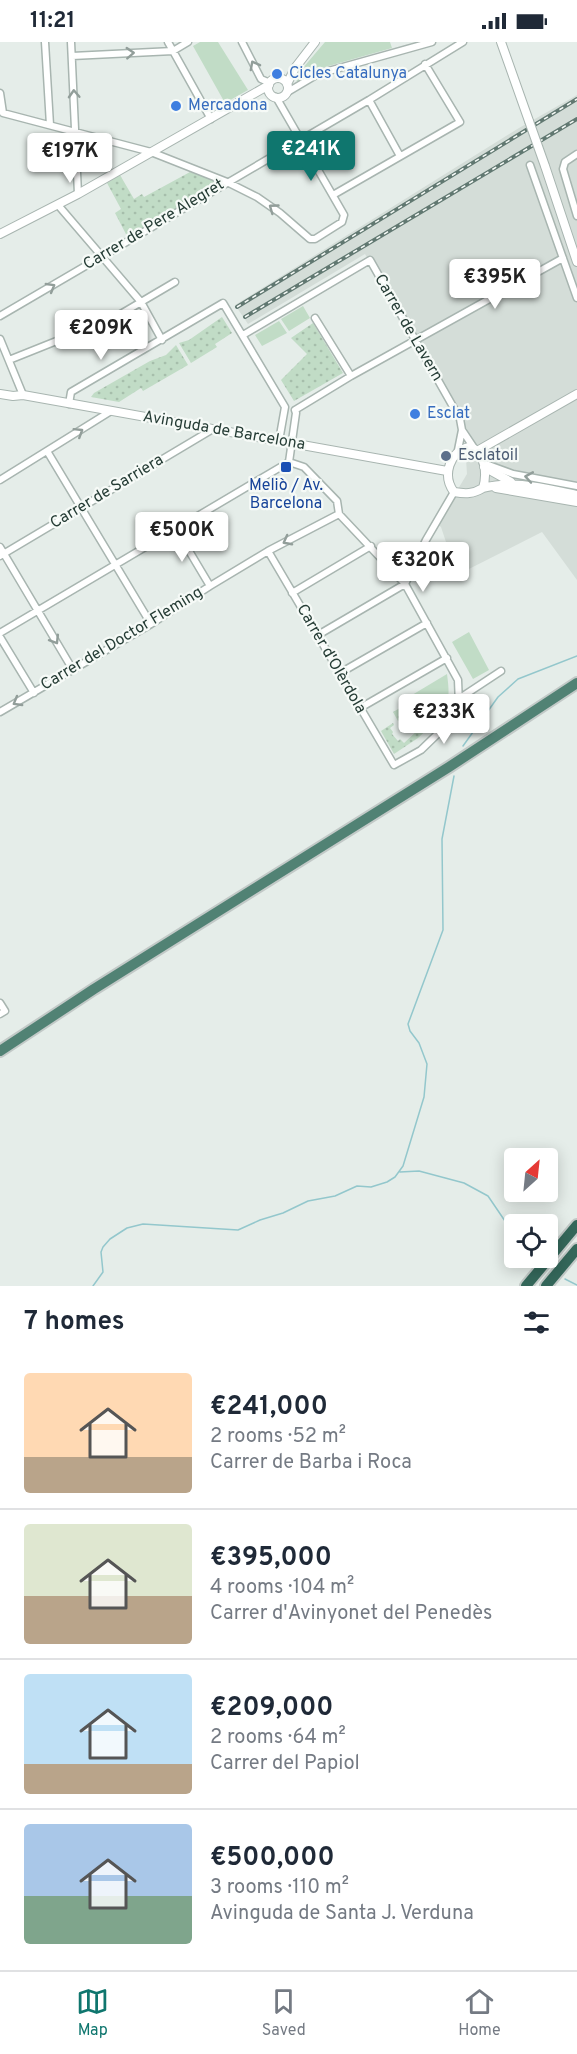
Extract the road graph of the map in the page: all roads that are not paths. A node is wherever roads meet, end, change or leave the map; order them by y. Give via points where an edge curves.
1 (45, 42) edge
2 (71, 42) edge
3 (168, 42) edge
4 (188, 42) edge
5 (242, 42) edge
6 (315, 42) edge
7 (432, 42) edge
8 (463, 42) edge
9 (501, 42) edge
10 (173, 51) junction
11 (72, 56) junction
12 (425, 64) junction
13 (286, 85) junction
14 (271, 89) junction
15 (0, 93) edge
16 (369, 100) junction
17 (1, 114) edge
18 (211, 119) junction
19 (50, 126) junction
20 (76, 133) junction
21 (299, 140) junction
22 (151, 152) junction
23 (577, 154) edge
24 (400, 156) junction
25 (530, 165) dead end
26 (227, 182) junction
27 (78, 194) junction
28 (333, 195) junction
29 (58, 205) junction
30 (577, 216) edge
31 (0, 234) edge
32 (102, 256) junction
33 (563, 258) junction
34 (577, 262) edge
35 (175, 282) dead end
36 (577, 298) edge
37 (141, 302) junction
38 (0, 316) edge
39 (315, 318) dead end
40 (243, 335) junction
41 (0, 339) edge
42 (162, 340) junction
43 (415, 341) junction
44 (9, 360) junction
45 (351, 376) junction
46 (0, 393) edge
47 (577, 394) edge
48 (23, 395) junction
49 (69, 404) junction
50 (285, 407) junction
51 (295, 410) junction
52 (111, 411) junction
53 (214, 429) junction
54 (462, 430) junction
55 (279, 441) junction
56 (291, 443) junction
57 (475, 450) junction
58 (47, 452) junction
59 (457, 456) junction
60 (289, 462) junction
61 (484, 465) junction
62 (447, 471) junction
63 (0, 480) edge
64 (515, 484) junction
65 (577, 486) edge
66 (484, 488) junction
67 (454, 492) junction
68 (577, 495) edge
69 (577, 502) edge
70 (81, 508) junction
71 (339, 514) junction
72 (176, 529) junction
73 (371, 546) junction
74 (0, 547) edge
75 (268, 551) junction
76 (2, 555) edge
77 (116, 564) junction
78 (405, 585) junction
79 (210, 586) junction
80 (292, 593) junction
81 (37, 611) junction
82 (427, 623) junction
83 (151, 624) junction
84 (0, 633) edge
85 (318, 635) junction
86 (0, 638) edge
87 (447, 658) junction
88 (73, 670) junction
89 (501, 671) dead end
90 (340, 674) junction
91 (577, 683) edge
92 (34, 693) junction
93 (460, 698) junction
94 (360, 708) junction
95 (0, 712) edge
96 (0, 1003) edge
97 (2, 1012) edge
98 (0, 1051) edge
99 (577, 1225) edge
100 (577, 1249) edge
101 (526, 1286) edge
102 (546, 1286) edge

1 - 19 street
2 - 11 street
3 - 10 street
4 - 10 street
14 -> 5 street via 261,79
6 - 13 street
7 - 13 street via 318,74 298,86
8 - 12 street, Carrer de Pere Alegret
9 - 34 street, bridge
11 -> 10 street
10 - 18 street
20 -> 11 street
12 - 16 street, Carrer de Pere Alegret
12 - 24 street via 460,122
13 - 14 street
13 - 14 street via 275,78
14 - 18 street
14 - 21 street
15 - 17 street
16 - 21 street, Carrer de Pere Alegret
16 - 24 street
17 - 19 street
18 - 22 street
19 - 20 street
20 - 22 street
20 - 27 street
21 - 26 street, Carrer de Pere Alegret
21 - 28 street
22 - 26 street
22 - 27 street
23 - 30 street via 565,162 563,169
24 - 28 street
25 - 33 street
28 -> 26 street via 345,214 342,222 310,239 257,196
26 - 32 street, Carrer de Pere Alegret
27 - 29 street
29 - 31 street
29 - 32 street
32 - 37 street
38 -> 32 street, Carrer de Pere Alegret
33 - 36 street
33 - 43 street
35 - 37 street
37 - 42 street
37 - 44 street via 114,318
39 - 45 street
40 - 42 street via 223,303
40 - 43 street, Carrer de Lavern via 370,260
40 - 50 street
41 - 44 street
42 - 49 street via 71,392
43 - 45 street
43 - 54 street, Carrer de Lavern via 460,419
44 - 48 street
45 - 51 street
46 - 48 street, Avinguda de Barcelona
47 - 57 street
48 - 49 street, Avinguda de Barcelona
49 - 52 street, Avinguda de Barcelona
50 - 51 street
50 - 55 street
51 - 56 street
52 - 53 street, Avinguda de Barcelona
58 -> 52 street
53 - 55 street, Avinguda de Barcelona
53 - 70 street, Carrer de Sarriera
54 - 57 street, Carrer de Lavern
54 - 59 street
55 - 56 street, Avinguda de Barcelona
56 - 60 street
56 - 62 street, Avinguda de Barcelona
57 - 59 street via 464,449
57 - 61 street
58 - 63 street
58 - 70 street
59 - 62 street
60 - 71 street via 304,466 337,501
60 - 72 street
61 - 64 street
65 -> 61 street
61 - 66 street
62 - 67 street
64 - 66 street
64 - 68 street
66 - 67 street via 475,493
66 - 69 street
67 - 78 street
70 - 76 street, Carrer de Sarriera
70 - 77 street
71 - 73 street
71 -> 75 street, Carrer del Doctor Fleming
72 - 77 street
72 - 79 street
73 - 78 street
73 - 80 street
74 - 76 street
75 - 79 street, Carrer del Doctor Fleming
75 - 80 street, Carrer d'Olèrdola
76 - 81 street
77 - 81 street
77 - 83 street
78 - 82 street
78 - 85 street
79 - 83 street, Carrer del Doctor Fleming
80 - 85 street, Carrer d'Olèrdola
81 - 84 street
81 -> 88 street
82 - 87 street
82 - 90 street
83 - 88 street, Carrer del Doctor Fleming
85 - 90 street, Carrer d'Olèrdola
86 - 92 street
87 - 93 street via 458,680
87 - 94 street
88 - 92 street, Carrer del Doctor Fleming
89 - 93 street
90 - 94 street, Carrer d'Olèrdola
91 - 98 highway
92 -> 95 street, Carrer del Doctor Fleming
93 - 94 street, Carrer d'Olèrdola via 452,720 421,750 394,765
96 - 97 street
99 - 101 highway
100 - 102 highway

